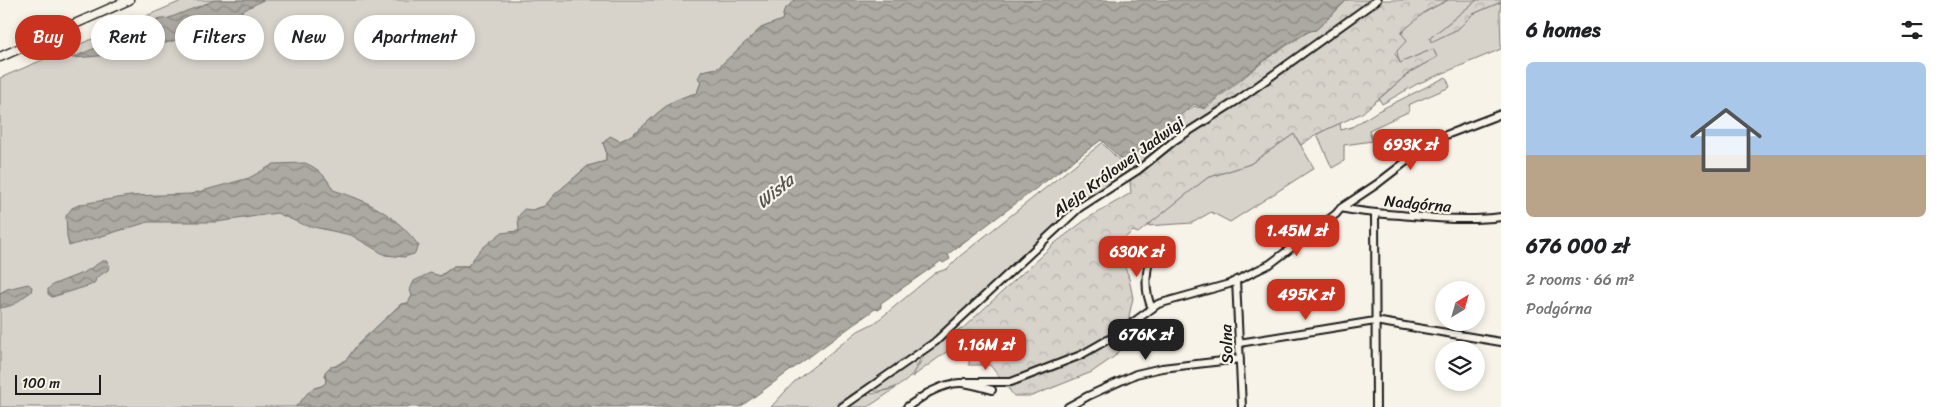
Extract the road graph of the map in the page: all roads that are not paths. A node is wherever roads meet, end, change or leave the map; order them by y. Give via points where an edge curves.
1 (130, 0) edge
2 (1377, 0) edge
3 (0, 57) edge
4 (1501, 114) edge
5 (1341, 208) junction
6 (1376, 213) junction
7 (1501, 217) edge
8 (1154, 246) dead end
9 (1236, 280) junction
10 (1152, 308) junction
11 (1375, 321) junction
12 (1501, 342) edge
13 (1240, 343) junction
14 (1240, 359) junction
15 (965, 382) junction
16 (992, 390) dead end
17 (917, 404) edge
18 (842, 407) edge
19 (906, 407) edge
20 (1068, 407) edge
21 (1242, 407) edge
22 (1376, 407) edge

1 - 3 main road
2 - 18 street, Aleja Królowej Jadwigi via 1238,100 1175,140 1138,170 1079,208 935,342
4 - 5 street via 1430,143
5 - 6 street, Nadgórna
5 - 9 street via 1270,264
6 - 7 street, Nadgórna via 1469,220
6 - 11 street
8 - 10 street via 1148,263 1147,283
9 - 10 street via 1168,300
9 - 13 street, Solna
10 - 15 street via 1091,350 1006,383
11 - 12 street
11 - 13 street
11 - 22 street
13 - 14 street, Solna
14 - 20 street via 1136,374
14 - 21 street, Solna
15 - 16 street
15 - 17 street via 929,393
17 - 19 street

